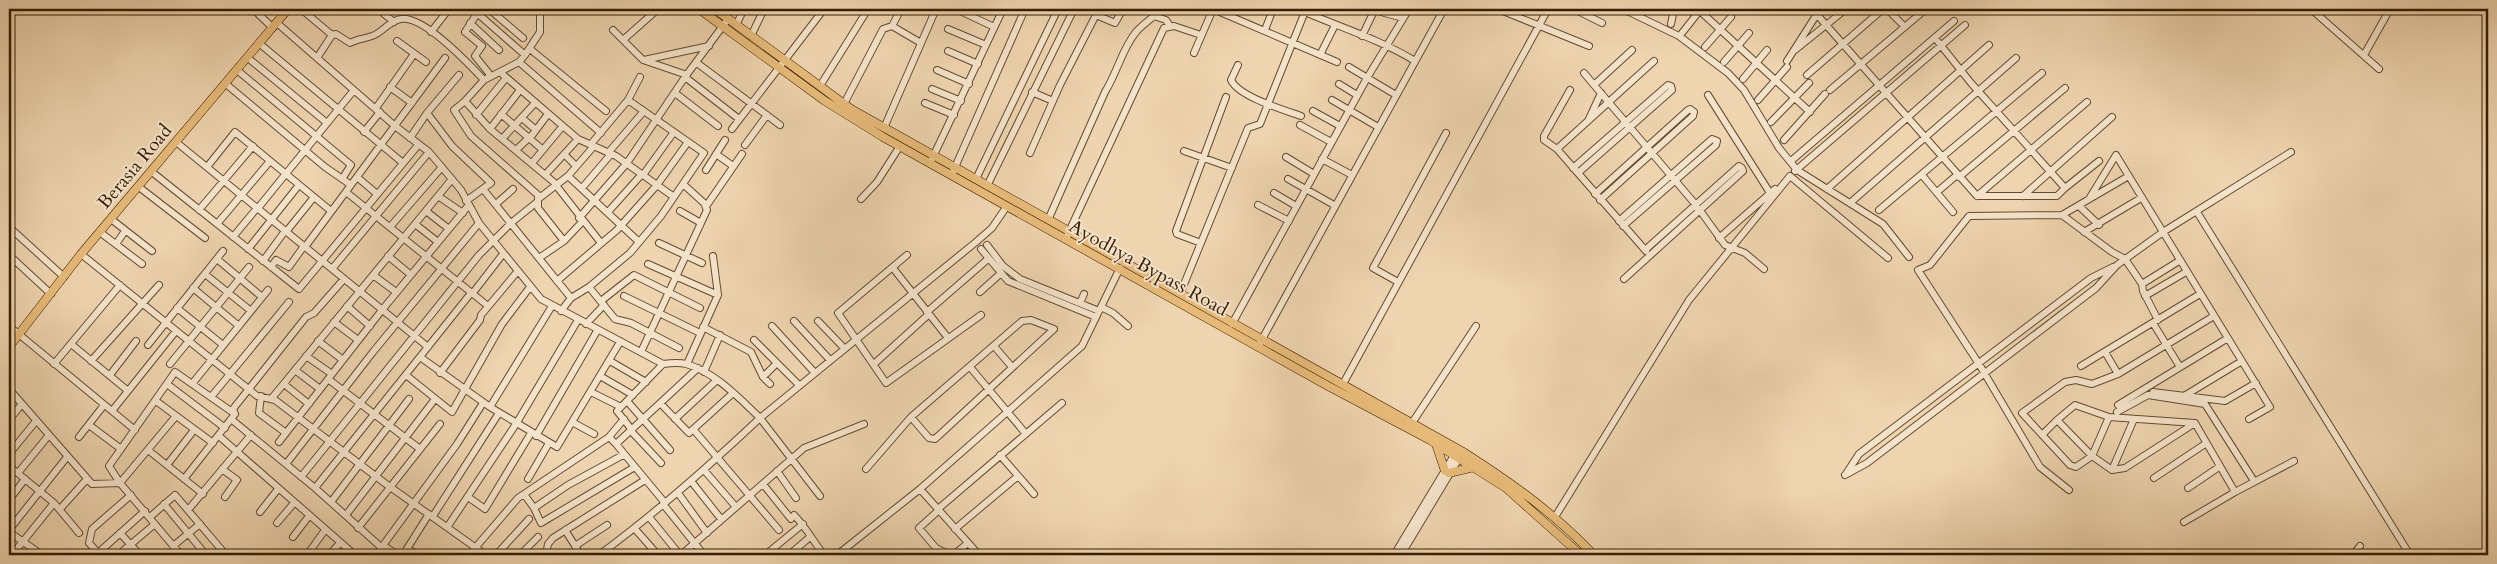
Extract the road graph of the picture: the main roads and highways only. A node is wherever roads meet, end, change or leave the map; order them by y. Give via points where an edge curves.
1 (288, 9) edge
2 (699, 9) edge
3 (715, 9) edge
4 (932, 158) junction
5 (1012, 205) junction
6 (1068, 235) junction
7 (1260, 342) junction
8 (9, 347) edge
9 (1436, 444) junction
10 (1458, 454) junction
11 (1474, 467) junction
12 (1512, 488) junction
13 (1567, 527) junction
14 (1560, 535) junction
15 (1581, 555) edge
16 (1594, 555) edge

1 - 8 main road, Berasia Road via 81,254
2 - 4 main road, Ayodhya Bypass Road via 825,101 900,146
3 - 4 main road, Ayodhya Bypass Road via 844,104
4 - 5 main road, Ayodhya Bypass Road
5 - 6 main road, Ayodhya Bypass Road
5 - 6 main road, Ayodhya Bypass Road via 1048,220
6 - 7 main road, Ayodhya Bypass Road via 1180,294
6 - 7 main road, Ayodhya Bypass Road via 1120,268
7 - 9 main road, Ayodhya Bypass Road
7 - 10 main road, Ayodhya Bypass Road via 1412,423
9 - 10 main road, Ayodhya Bypass Road
9 - 11 main road via 1447,472
10 - 11 main road, Ayodhya Bypass Road
10 - 12 main road, Ayodhya Bypass Road
11 - 12 main road, Ayodhya Bypass Road
12 - 13 main road, Ayodhya Bypass Road
12 - 14 main road, Ayodhya Bypass Road
13 - 14 main road
13 - 16 main road, Ayodhya Bypass Road
14 - 15 main road, Ayodhya Bypass Road

